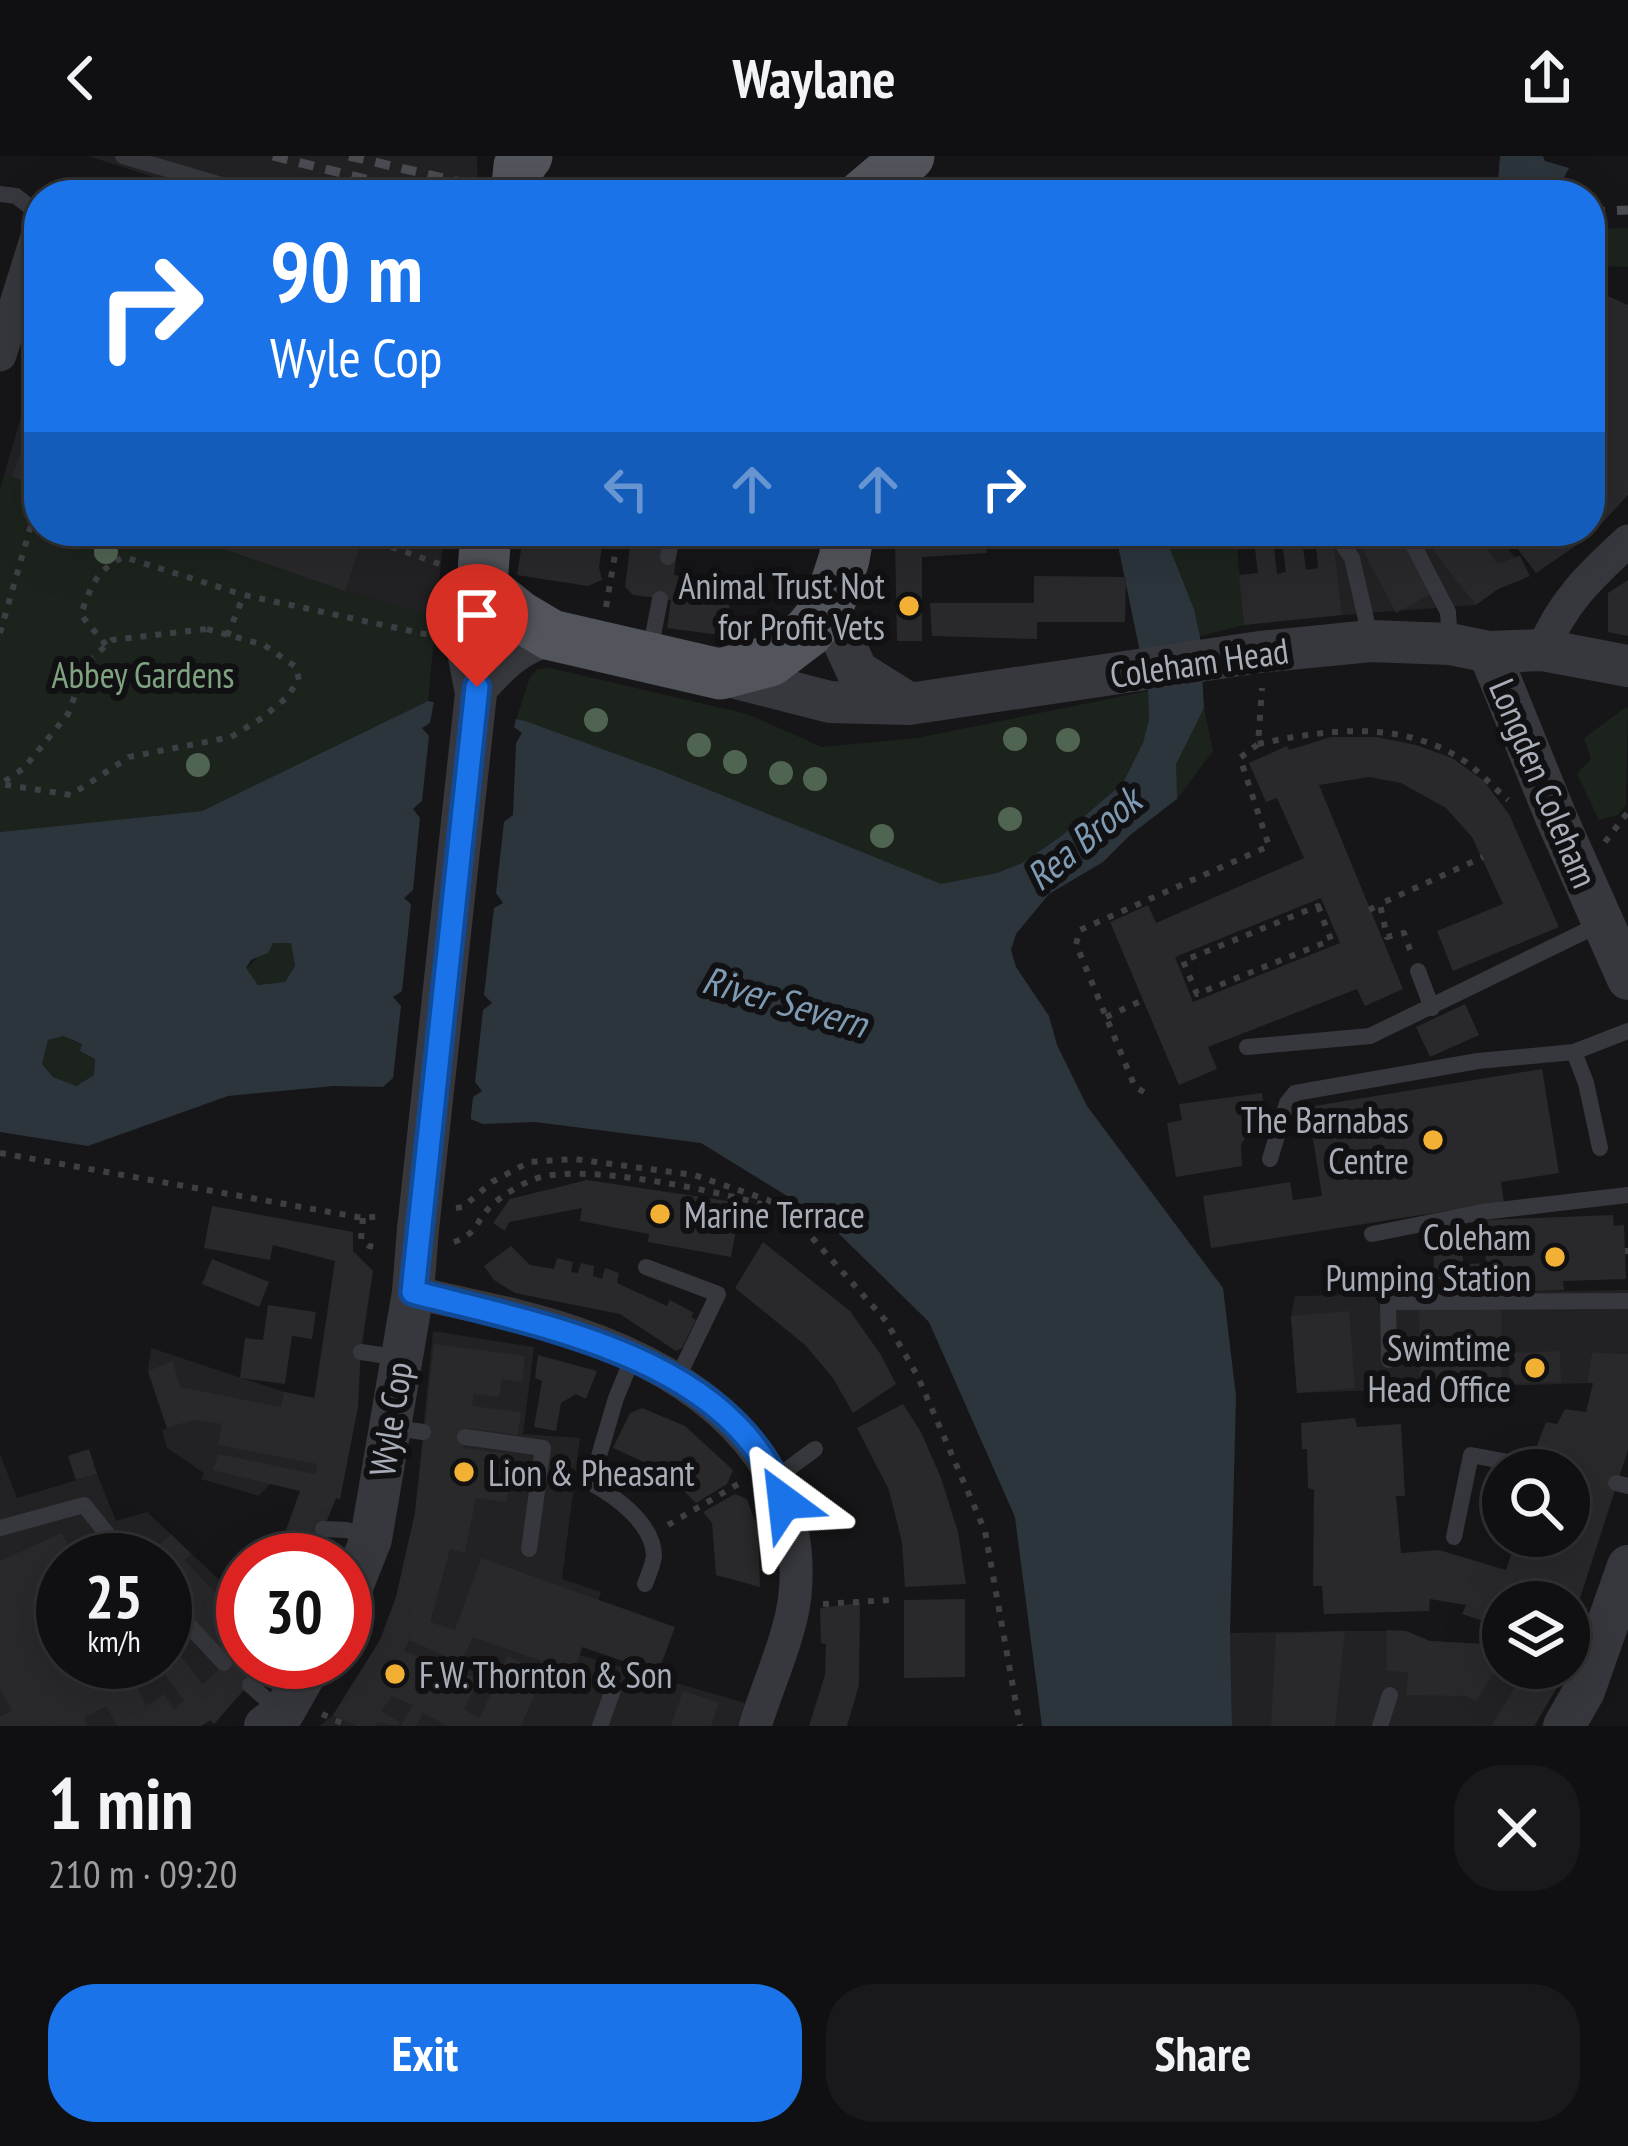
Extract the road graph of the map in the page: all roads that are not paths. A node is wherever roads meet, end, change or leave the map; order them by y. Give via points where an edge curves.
1 (123, 156) edge
2 (205, 180) edge
3 (24, 278) edge
4 (0, 355) edge
5 (1628, 541) edge
6 (670, 546) edge
7 (846, 546) edge
8 (1344, 546) edge
9 (1414, 546) edge
10 (668, 557) dead end
11 (474, 562) edge
12 (660, 598) dead end
13 (828, 608) junction
14 (551, 635) junction
15 (1371, 641) junction
16 (1470, 648) junction
17 (1544, 650) junction
18 (649, 658) junction
19 (1628, 666) edge
20 (720, 674) junction
21 (477, 690) junction
22 (909, 704) junction
23 (1603, 923) junction
24 (1418, 971) road end
25 (1628, 979) edge
26 (1432, 1008) junction
27 (1628, 1030) edge
28 (1247, 1047) dead end
29 (1574, 1052) junction
30 (1600, 1148) dead end
31 (1270, 1159) dead end
32 (1628, 1195) edge
33 (1372, 1234) dead end
34 (646, 1267) dead end
35 (413, 1292) junction
36 (1628, 1301) edge
37 (633, 1357) junction
38 (1389, 1360) dead end
39 (677, 1379) junction
40 (465, 1438) dead end
41 (815, 1450) dead end
42 (1482, 1457) edge
43 (776, 1478) junction
44 (0, 1528) edge
45 (323, 1529) dead end
46 (106, 1533) edge
47 (355, 1533) edge
48 (372, 1536) edge
49 (1454, 1537) dead end
50 (529, 1549) dead end
51 (1628, 1566) edge
52 (645, 1585) dead end
53 (192, 1629) edge
54 (216, 1654) edge
55 (254, 1689) edge
56 (301, 1689) edge
57 (612, 1694) dead end
58 (1390, 1695) dead end
59 (288, 1719) edge
60 (600, 1726) edge
61 (755, 1726) edge
62 (1380, 1726) edge
63 (1564, 1726) edge

1 - 2 lane
3 - 4 street
5 - 17 street via 1573,593
6 - 10 lane
7 - 13 main road
8 - 15 lane
9 - 16 lane
11 - 14 main road, Coleham Head via 519,616
11 - 21 street, Wyle Cop via 469,657
12 - 18 lane
13 - 20 main road via 770,661
13 - 22 street via 857,671
14 - 18 main road, Coleham Head
14 - 21 street via 510,652
15 - 16 street, Coleham Head
15 - 22 street, Coleham Head
16 - 17 street, Coleham Head
16 - 23 street, Longden Coleham
17 - 19 street, Coleham Head
18 - 20 main road, Coleham Head
20 - 22 street, Coleham Head via 830,702
21 - 35 street, Wyle Cop, bridge via 427,1224
23 - 25 street, Longden Coleham
23 - 26 lane
24 - 26 lane
26 - 28 lane via 1370,1036
27 - 29 lane
29 - 30 lane
29 - 31 lane via 1295,1093
32 - 33 lane
34 - 39 lane via 718,1294
35 - 37 street via 573,1332
35 - 48 street, Wyle Cop via 381,1355 406,1430
36 - 38 lane via 1388,1302
37 - 39 street
37 - 52 lane via 591,1483 616,1497 650,1536 654,1557
39 - 43 street via 732,1423
40 - 50 lane via 543,1448
41 - 43 lane
42 - 49 lane via 1471,1455
43 - 61 street via 793,1526 795,1600
44 - 46 lane via 84,1505
45 - 47 lane
51 - 63 street
53 - 54 lane
55 - 59 lane
56 - 59 street
57 - 60 lane
58 - 62 lane

